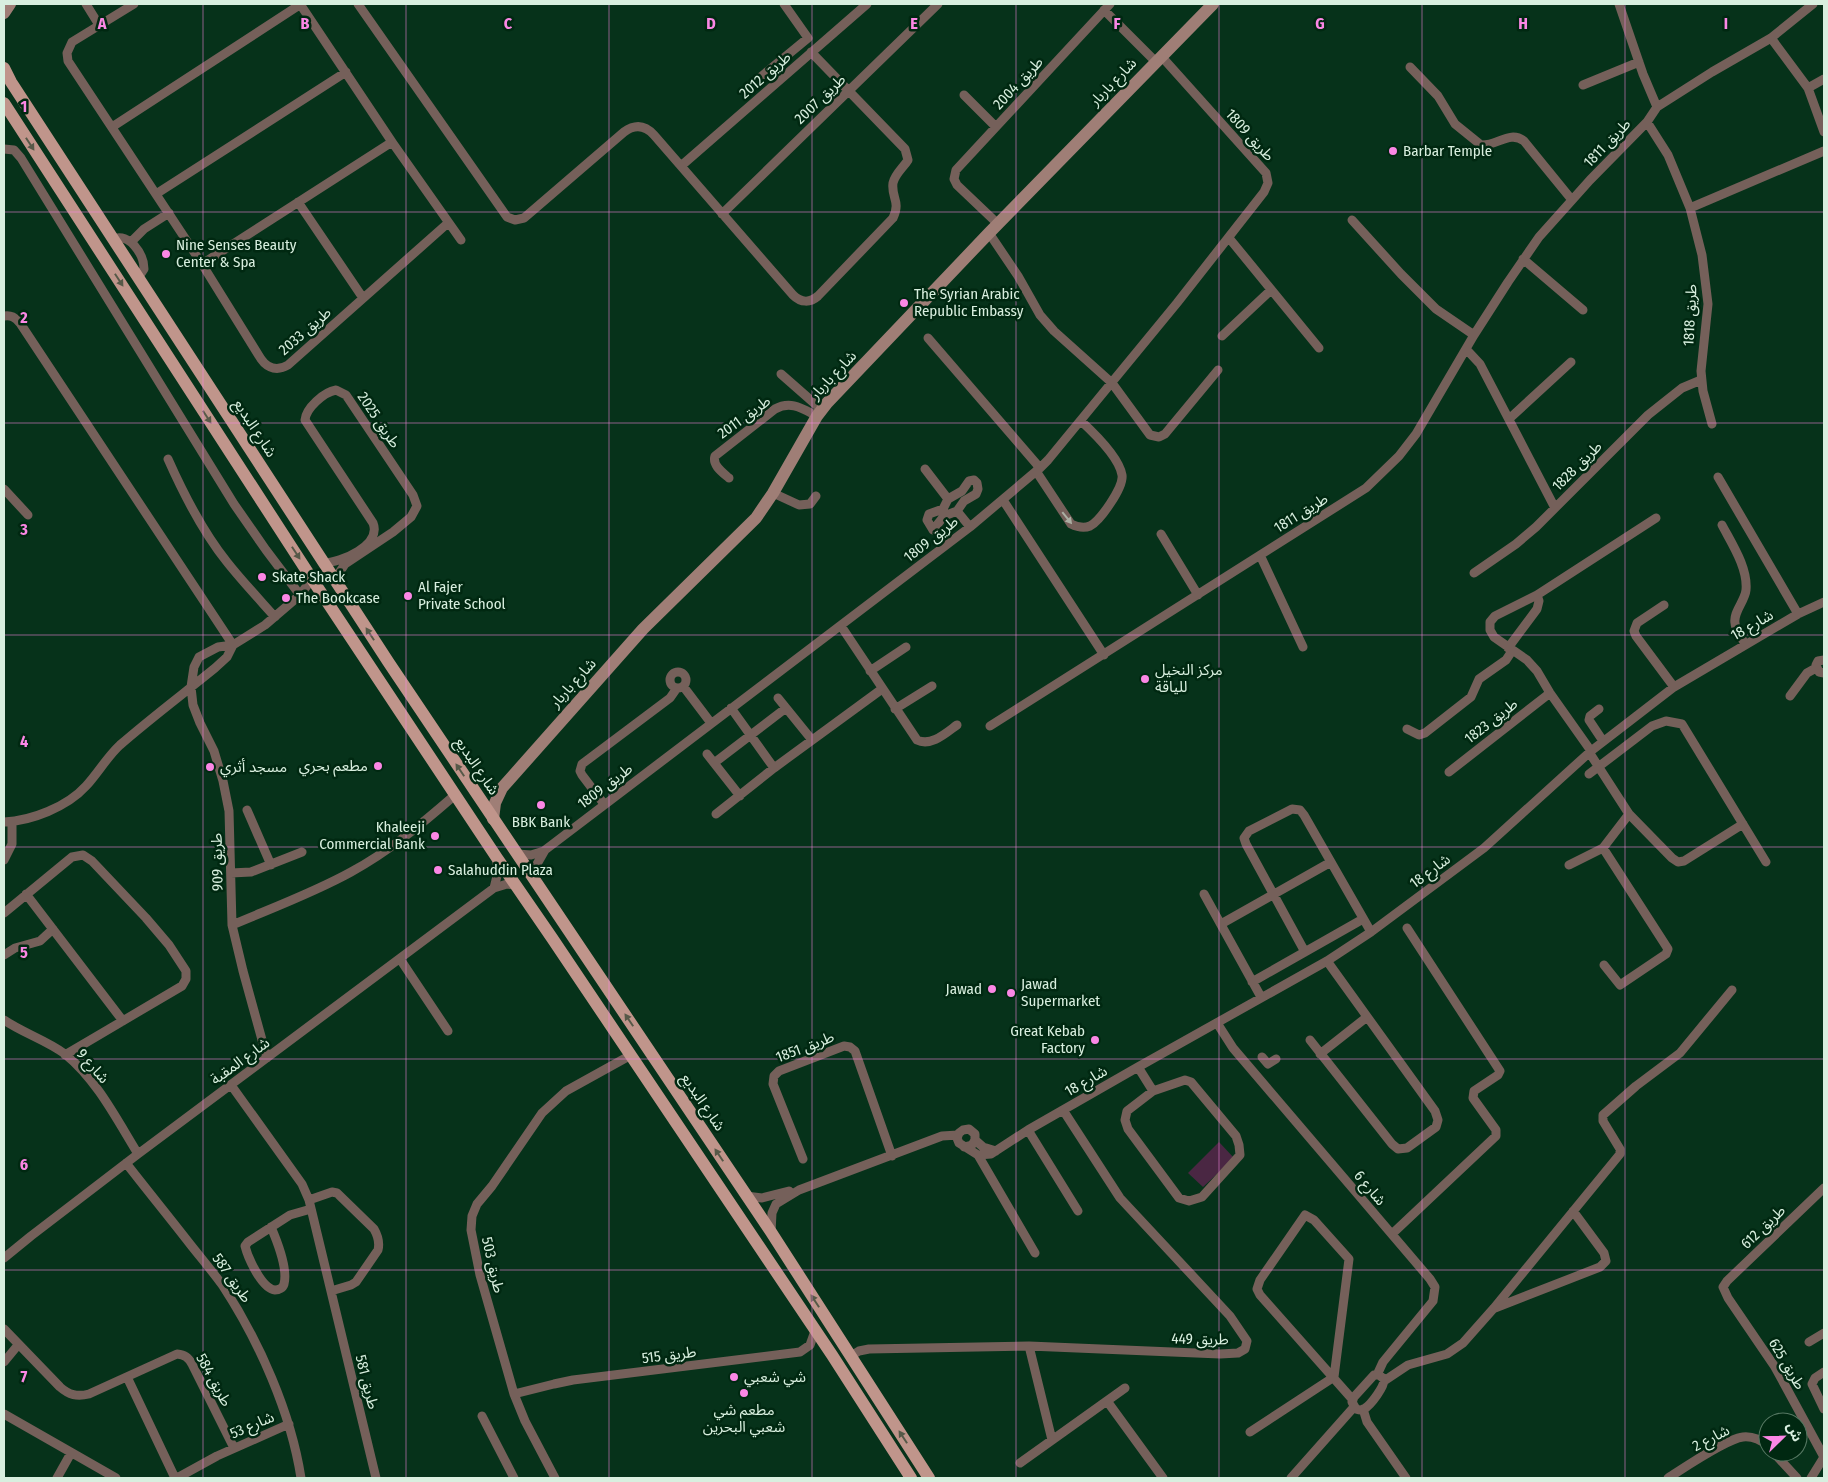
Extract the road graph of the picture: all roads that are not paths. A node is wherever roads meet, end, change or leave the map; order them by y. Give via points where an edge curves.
1 (10, 4) edge
2 (86, 4) edge
3 (134, 4) edge
4 (301, 4) edge
5 (358, 4) edge
6 (784, 4) edge
7 (867, 4) edge
8 (938, 4) edge
9 (1214, 4) edge
10 (1618, 4) edge
11 (1813, 4) edge
12 (1107, 7) edge
13 (4, 13) edge
14 (99, 25) junction
15 (1772, 38) junction
16 (811, 52) junction
17 (1159, 59) junction
18 (1639, 62) junction
19 (1410, 67) dead end
20 (4, 68) edge
21 (346, 72) junction
22 (1824, 79) edge
23 (751, 85) dead end
24 (1583, 85) dead end
25 (1808, 88) junction
26 (849, 91) junction
27 (964, 95) dead end
28 (4, 103) edge
29 (1657, 107) junction
30 (1647, 122) junction
31 (112, 127) junction
32 (996, 127) junction
33 (1824, 132) edge
34 (392, 142) junction
35 (4, 149) edge
36 (1824, 151) edge
37 (681, 166) junction
38 (156, 194) junction
39 (1572, 200) junction
40 (298, 202) junction
41 (1690, 208) junction
42 (169, 213) junction
43 (722, 214) junction
44 (1352, 220) dead end
45 (448, 223) junction
46 (994, 229) junction
47 (1229, 238) junction
48 (113, 239) junction
49 (461, 240) dead end
50 (131, 242) junction
51 (1523, 259) junction
52 (202, 264) junction
53 (138, 278) junction
54 (1271, 290) junction
55 (364, 298) junction
56 (1583, 310) dead end
57 (4, 316) edge
58 (1474, 335) junction
59 (1222, 336) dead end
60 (928, 338) dead end
61 (1319, 348) dead end
62 (1466, 349) junction
63 (1571, 362) dead end
64 (1218, 370) dead end
65 (781, 374) dead end
66 (1702, 380) junction
67 (1112, 383) junction
68 (819, 413) junction
69 (1509, 419) junction
70 (1081, 421) junction
71 (1712, 424) dead end
72 (168, 459) dead end
73 (924, 469) dead end
74 (1038, 470) junction
75 (1718, 476) dead end
76 (728, 478) dead end
77 (4, 489) edge
78 (773, 493) junction
79 (816, 496) dead end
80 (948, 499) junction
81 (1003, 500) junction
82 (1555, 508) junction
83 (957, 511) junction
84 (944, 512) junction
85 (28, 515) dead end
86 (1656, 518) dead end
87 (373, 523) junction
88 (1722, 525) dead end
89 (970, 527) junction
90 (933, 530) junction
91 (393, 532) junction
92 (1161, 534) dead end
93 (940, 538) dead end
94 (1260, 555) junction
95 (323, 563) junction
96 (1474, 573) dead end
97 (312, 579) junction
98 (336, 583) junction
99 (300, 595) junction
100 (1198, 595) junction
101 (1537, 595) junction
102 (1824, 602) edge
103 (1664, 605) dead end
104 (1798, 614) junction
105 (275, 617) junction
106 (840, 626) junction
107 (1745, 644) junction
108 (233, 645) junction
109 (906, 647) dead end
110 (1303, 647) dead end
111 (1510, 649) junction
112 (1104, 654) junction
113 (1824, 660) edge
114 (1816, 668) junction
115 (870, 671) junction
116 (1824, 674) edge
117 (932, 686) dead end
118 (191, 687) junction
119 (1674, 687) junction
120 (882, 689) junction
121 (1550, 693) junction
122 (1790, 696) dead end
123 (778, 698) dead end
124 (731, 708) junction
125 (786, 708) junction
126 (895, 708) junction
127 (1599, 709) dead end
128 (711, 723) junction
129 (957, 725) dead end
130 (990, 726) dead end
131 (1407, 729) dead end
132 (750, 735) junction
133 (812, 740) junction
134 (1603, 741) junction
135 (1590, 751) junction
136 (707, 754) dead end
137 (714, 763) junction
138 (1598, 766) junction
139 (774, 768) junction
140 (1449, 772) dead end
141 (1589, 774) dead end
142 (502, 788) junction
143 (475, 793) junction
144 (455, 795) junction
145 (740, 796) junction
146 (604, 804) junction
147 (247, 810) dead end
148 (716, 814) dead end
149 (1629, 814) junction
150 (493, 819) junction
151 (8, 822) edge
152 (1743, 824) junction
153 (1603, 848) junction
154 (545, 850) junction
155 (302, 852) dead end
156 (517, 854) junction
157 (497, 858) junction
158 (4, 860) edge
159 (1331, 862) junction
160 (1766, 862) dead end
161 (1569, 864) dead end
162 (271, 865) junction
163 (231, 873) junction
164 (534, 880) junction
165 (516, 885) junction
166 (494, 888) junction
167 (26, 894) junction
168 (1204, 894) dead end
169 (1273, 894) junction
170 (4, 913) edge
171 (1363, 919) junction
172 (1220, 924) junction
173 (232, 925) junction
174 (567, 928) junction
175 (1406, 928) dead end
176 (53, 929) junction
177 (1371, 932) junction
178 (552, 938) junction
179 (1305, 952) junction
180 (4, 955) edge
181 (400, 959) junction
182 (1327, 961) junction
183 (1604, 965) dead end
184 (1252, 982) junction
185 (1732, 990) dead end
186 (1261, 997) junction
187 (1367, 1018) junction
188 (123, 1021) junction
189 (1216, 1023) junction
190 (6, 1025) edge
191 (448, 1031) dead end
192 (1310, 1040) dead end
193 (1320, 1054) junction
194 (65, 1055) junction
195 (631, 1055) junction
196 (267, 1058) junction
197 (1276, 1059) dead end
198 (1138, 1067) junction
199 (1256, 1075) junction
200 (230, 1085) junction
201 (1153, 1091) junction
202 (1063, 1110) junction
203 (1028, 1130) junction
204 (975, 1140) junction
205 (961, 1142) junction
206 (996, 1151) junction
207 (138, 1154) junction
208 (978, 1155) junction
209 (892, 1156) junction
210 (803, 1159) dead end
211 (126, 1164) junction
212 (1824, 1188) edge
213 (799, 1190) junction
214 (746, 1196) junction
215 (310, 1205) junction
216 (1078, 1211) dead end
217 (1573, 1211) junction
218 (271, 1227) junction
219 (771, 1232) junction
220 (1392, 1234) junction
221 (1035, 1253) dead end
222 (4, 1258) edge
223 (1723, 1287) joint
224 (331, 1292) junction
225 (1494, 1308) junction
226 (4, 1329) edge
227 (815, 1331) junction
228 (1824, 1333) edge
229 (1809, 1342) dead end
230 (18, 1345) junction
231 (1029, 1346) junction
232 (851, 1356) junction
233 (4, 1362) edge
234 (1824, 1372) edge
235 (1377, 1375) junction
236 (128, 1377) junction
237 (1334, 1377) junction
238 (1384, 1381) junction
239 (1125, 1388) dead end
240 (1362, 1388) junction
241 (514, 1394) junction
242 (1374, 1398) junction
243 (1107, 1401) junction
244 (1357, 1405) junction
245 (1824, 1409) edge
246 (4, 1414) edge
247 (482, 1416) dead end
248 (289, 1424) junction
249 (1250, 1432) dead end
250 (1052, 1440) junction
251 (1758, 1440) edge
252 (234, 1448) junction
253 (71, 1453) junction
254 (1824, 1457) edge
255 (1782, 1462) edge
256 (1020, 1463) dead end
257 (57, 1478) edge
258 (116, 1478) edge
259 (176, 1478) edge
260 (301, 1478) edge
261 (376, 1478) edge
262 (514, 1478) edge
263 (554, 1478) edge
264 (911, 1478) edge
265 (930, 1478) edge
266 (1163, 1478) edge
267 (1291, 1478) edge
268 (1406, 1478) edge
269 (1668, 1478) edge
270 (1797, 1478) edge
271 (1811, 1478) edge

1 - 13 street
2 - 14 street
3 - 14 street, طريق 2033
4 - 21 street
4 - 31 street
5 - 37 street via 510,219 524,218 634,126 650,131
6 - 23 street via 808,38
7 - 16 street, طريق 2012
8 - 26 street, طريق 2007
9 - 17 street, شارع باربار
10 - 18 street
11 - 15 street, طريق 1811
12 - 17 street, طريق 1809
12 - 32 street, طريق 2004
14 - 31 street, طريق 2033 via 72,42 67,57
15 - 25 street
15 - 29 street, طريق 1811
16 - 26 street
16 - 37 street, طريق 2012
17 - 46 street, شارع باربار
17 - 47 street, طريق 1809 via 1267,176 1266,190
18 - 24 street
18 - 29 street
19 - 39 street via 1438,96 1455,124 1482,145 1510,137 1520,138
20 - 48 main road, شارع البديع
21 - 34 street
21 - 38 street
22 - 25 street
25 - 33 street
26 - 43 street, طريق 2007
26 - 43 street via 901,145 908,154 908,160 893,182 897,203 893,218 818,296 810,301 801,301 793,295
27 - 32 street
28 -> 97 main road
29 - 30 street, طريق 1811
30 - 39 street, طريق 1811
30 - 41 street, طريق 1818 via 1668,155
31 - 38 street, طريق 2033
32 - 46 street, طريق 2004 via 956,170 954,179
34 - 40 street
34 - 45 street
35 - 99 street via 14,150 21,158 234,504
36 - 41 street
37 - 43 street
38 - 42 street, طريق 2033
39 - 51 street, طريق 1811
40 - 52 street
40 - 55 street
41 - 66 street, طريق 1818 via 1707,288
42 - 50 street
42 - 52 street, طريق 2033
44 - 58 street via 1436,309
45 - 49 street
45 - 55 street, طريق 2033
46 - 67 street via 1043,319
46 - 68 street, شارع باربار
47 - 54 street
47 - 67 street, طريق 1809
48 - 50 street via 122,237
48 - 53 main road, شارع البديع
50 - 53 street via 144,265
51 - 56 street
51 - 58 street, طريق 1811
52 - 55 street, طريق 2033 via 268,367 284,368
53 - 95 main road, شارع البديع
54 - 59 street
54 - 61 street
57 - 108 street via 10,315 20,323
58 - 62 street, طريق 1811
60 - 74 street
62 - 69 street via 1480,364
62 - 94 street, طريق 1811 via 1416,434 1399,456 1366,488
63 - 69 street
64 - 67 street via 1167,432 1159,437 1147,433
65 - 68 street
66 - 71 street, طريق 1818
66 - 82 street, طريق 1828 via 1682,388 1648,416
67 - 70 street, طريق 1809
68 - 76 street, طريق 2011 via 790,404 776,409 715,456 716,465
68 - 78 street, شارع باربار
69 - 82 street
70 - 74 street, طريق 1809
74 -> 70 street via 1067,521 1076,527 1086,527 1094,522 1119,491 1122,475 1103,443
72 - 105 street via 210,538
73 - 80 street
74 - 81 street, طريق 1809
75 - 104 street
77 - 85 street
78 - 79 street via 799,505 810,504
78 - 142 street, شارع باربار via 752,522 643,629
80 - 83 street via 963,496
80 - 84 street
81 - 89 street, طريق 1809
81 - 112 street
82 - 96 street, طريق 1828 via 1527,536
83 - 84 street
83 - 89 street
84 - 90 street
84 - 90 street via 928,516
86 - 101 street
87 - 91 street
87 - 91 street, طريق 2025 via 306,424 308,410 333,391 346,395 415,498 414,514
87 - 95 street via 374,534 369,543 342,560
88 - 107 street via 1745,578 1744,599 1734,622
89 - 106 street, طريق 1809
90 - 93 street
91 - 98 street, طريق 2025 via 345,564
92 - 100 street
94 - 100 street, طريق 1811
94 - 110 street
95 - 98 main road, شارع البديع
97 - 99 street
97 - 144 main road
143 -> 98 main road, شارع البديع
99 - 105 street
100 - 112 street, طريق 1811
101 - 111 street via 1537,609
101 - 111 street via 1492,618 1491,634
102 - 104 street, شارع 18
103 - 119 street via 1637,623 1634,631
104 - 107 street, شارع 18
105 - 108 street
106 - 115 street
106 - 124 street, طريق 1809
107 - 119 street, شارع 18
108 - 118 street via 222,662
108 - 118 street, طريق 909 via 218,647 199,657
109 - 115 street
111 - 121 street via 1532,665
111 - 131 street via 1506,660 1479,679 1471,697 1425,733 1419,735
112 - 130 street, طريق 1811
113 - 114 street via 1818,661
114 - 116 street
114 - 122 street via 1807,673
115 - 120 street
117 - 126 street
118 - 151 street via 115,750 73,798 45,812
118 - 163 street, طريق 909 via 193,704 223,780 229,811
119 - 134 street, شارع 18
120 - 126 street
120 - 133 street
121 - 135 street
121 - 140 street, طريق 1823
123 - 125 street
124 - 128 street, طريق 1809
124 - 132 street
125 - 132 street
125 - 133 street
126 - 129 street via 914,737 924,743
127 - 134 street via 1589,720
128 - 146 street, طريق 1809
128 - 146 street via 680,687 582,764 582,775
132 - 137 street
132 - 139 street
133 - 139 street
134 - 135 street, شارع 18
135 - 138 street
135 - 177 street, شارع 18 via 1484,848
136 - 137 street
137 - 145 street
138 - 141 street
138 - 149 street
138 - 152 street via 1652,726 1666,721 1682,724
139 - 145 street
142 - 143 street via 489,793
142 - 150 street, شارع باربار via 495,803
143 - 150 main road, شارع البديع
144 - 157 main road
144 - 173 street via 388,849 351,872
145 - 148 street
146 - 154 street, طريق 1809
147 - 162 street
149 - 152 street via 1678,862
149 - 153 street
150 - 156 main road, شارع البديع
151 - 158 street via 12,844
152 - 160 street
153 - 161 street
153 - 183 street via 1668,949 1666,954 1620,985
154 - 156 street, طريق 1809
154 - 164 street, طريق 1809 via 537,864
155 - 162 street
156 - 164 main road, شارع البديع
157 - 165 main road
157 - 166 street
159 - 169 street
159 - 169 street via 1300,810 1292,810 1249,831 1244,841
159 - 171 street
162 - 163 street via 251,872
163 - 173 street, طريق 909
164 - 174 main road, شارع البديع
165 - 166 street, شارع المقبة
165 - 178 main road
166 - 181 street, شارع المقبة
167 - 170 street
167 - 176 street
167 - 188 street via 72,857 83,855 169,945 186,971 182,986
168 - 172 street
169 - 172 street
169 - 179 street
171 - 177 street
171 - 179 street
172 - 184 street
173 - 196 street, طريق 909
174 - 178 main road
214 -> 174 main road, شارع البديع
175 - 220 street via 1500,1071 1472,1095 1496,1130 1496,1136
176 - 180 street via 40,941 15,948
176 - 188 street
177 - 182 street, شارع 18
178 - 195 main road
179 - 184 street
181 - 191 street
181 - 196 street, شارع المقبة
182 - 186 street, شارع 18
182 - 187 street
184 - 186 street
185 - 217 street via 1680,1053 1603,1115 1620,1154
186 - 189 street, شارع 18
187 - 193 street
187 - 193 street via 1435,1111 1436,1127 1407,1148 1398,1149
188 - 194 street
189 - 198 street, شارع 18
189 - 199 street, شارع 6
190 - 194 street, شارع 9 via 43,1041
192 - 193 street
194 - 207 street, شارع 9 via 90,1081
195 - 227 main road
195 - 241 street, طريق 503 via 566,1091 542,1113 477,1204 472,1216 471,1230 480,1275
196 - 200 street, شارع المقبة
197 - 199 street via 1265,1060
198 - 201 street
198 - 202 street, شارع 18
199 - 220 street, شارع 6
200 - 207 street, شارع المقبة
200 - 215 street, طريق 581 via 302,1184
201 - 201 street via 1185,1080 1191,1082 1236,1136 1240,1156 1202,1197 1189,1201 1179,1198 1128,1129 1127,1111
202 - 203 street, شارع 18
202 - 231 street, طريق 449 via 1120,1198 1230,1316 1247,1341 1246,1349 1220,1354
203 - 206 street, شارع 18
203 - 216 street
204 - 205 street via 972,1145
204 - 205 street via 975,1134 969,1129 964,1130
204 - 206 street
205 - 208 street
205 - 209 street via 947,1135
206 - 208 street, شارع 18
207 - 211 street, شارع المقبة
208 - 221 street
209 - 210 street, طريق 1851 via 855,1051 844,1046 779,1071 774,1076 773,1084
209 - 213 street
211 - 222 street, شارع المقبة
211 - 248 street, طريق 587 via 234,1304 256,1344
212 - 223 street, طريق 612
213 - 214 street via 768,1198
213 - 219 street via 776,1204
214 - 219 main road, شارع البديع
215 - 218 street
215 - 224 street, طريق 581
215 - 224 street via 332,1192 337,1193 378,1235 378,1250 356,1282
217 - 225 street
217 - 225 street via 1604,1253 1606,1261 1600,1267
218 - 218 street via 246,1246 261,1279 268,1287 279,1290 283,1287 284,1272
232 -> 219 main road, شارع البديع
220 - 235 street, شارع 6 via 1433,1283 1435,1297 1383,1362
223 - 254 street, طريق 625 via 1775,1367
224 - 261 street, طريق 581
225 - 238 street via 1458,1347 1447,1354 1408,1365
226 - 230 street, طريق 584
227 - 241 street, طريق 515 via 810,1345 800,1352 573,1380
227 - 264 main road
228 - 229 street
230 - 233 street
230 - 236 street, طريق 584 via 73,1396 89,1394
231 - 232 street, طريق 449 via 869,1349
231 - 250 street
265 -> 232 main road, شارع البديع
234 - 245 street via 1814,1378 1812,1384
235 - 238 street
235 - 240 street, شارع 6
236 - 252 street, طريق 584 via 177,1354 184,1354 189,1358
236 - 259 street
237 - 237 street via 1349,1258 1314,1220 1305,1216 1257,1289
237 - 244 street
237 - 249 street
238 - 242 street
239 - 243 street
240 - 242 street
240 - 244 street, شارع 6
241 - 263 street, طريق 503
242 - 244 street
243 - 250 street
243 - 266 street
244 - 267 street
244 - 268 street
246 - 253 street
247 - 262 street
248 - 252 street, شارع 53
248 - 260 street, شارع 53
250 - 256 street
251 - 269 street, شارع 2 via 1738,1438
252 - 259 street, شارع 53
253 - 257 street
253 - 258 street
254 - 271 street
255 - 270 street

